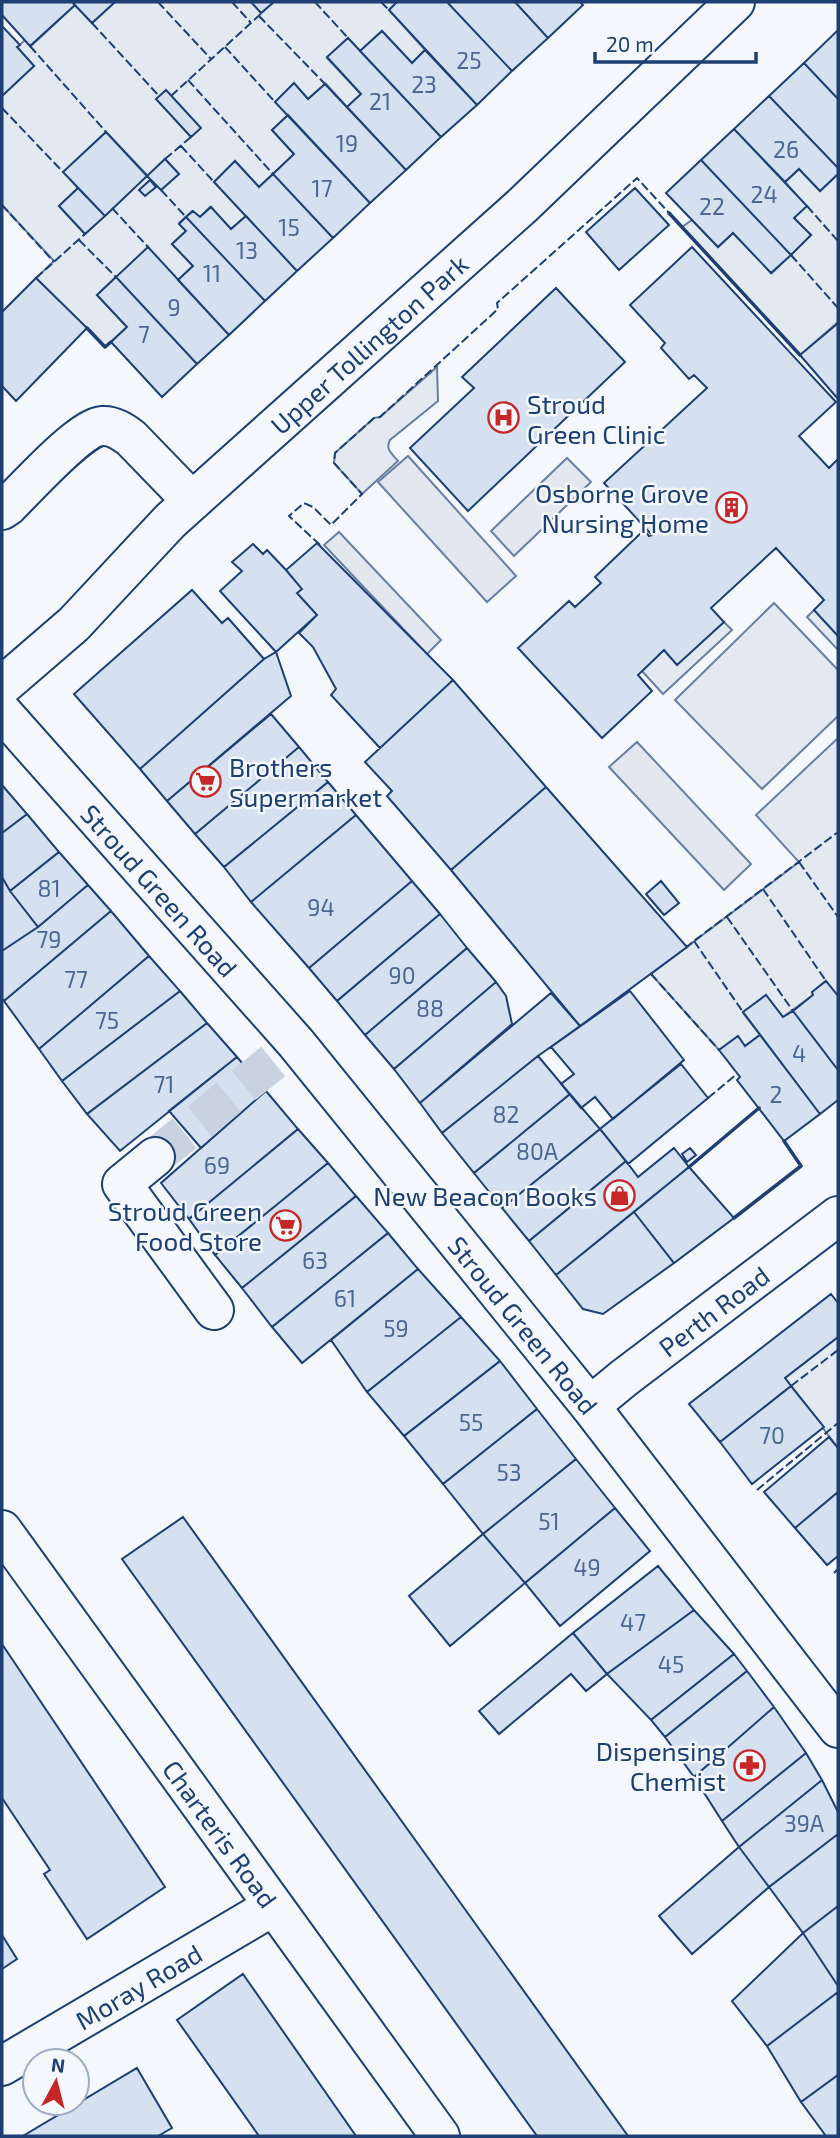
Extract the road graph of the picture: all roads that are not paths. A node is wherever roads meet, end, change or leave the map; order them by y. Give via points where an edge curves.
1 (735, 2) edge
2 (192, 501) junction
3 (2, 510) edge
4 (2, 685) edge
5 (2, 712) edge
6 (155, 1157) tunnel mouth
7 (838, 1216) edge
8 (214, 1310) dead end
9 (590, 1406) junction
10 (2, 1530) edge
11 (838, 1728) edge
12 (272, 1907) junction
13 (2, 2066) edge
14 (440, 2136) edge

1 - 2 main road, Upper Tollington Park via 523,205
2 - 3 main road via 131,438 102,426 84,433
2 - 4 main road, Upper Tollington Park via 74,624
5 - 9 main road, Stroud Green Road via 296,1043
6 - 8 main road via 122,1184
7 - 9 main road, Perth Road
9 - 11 main road, Stroud Green Road
10 - 12 main road, Charteris Road
12 - 13 main road, Moray Road
12 - 14 main road, Charteris Road

